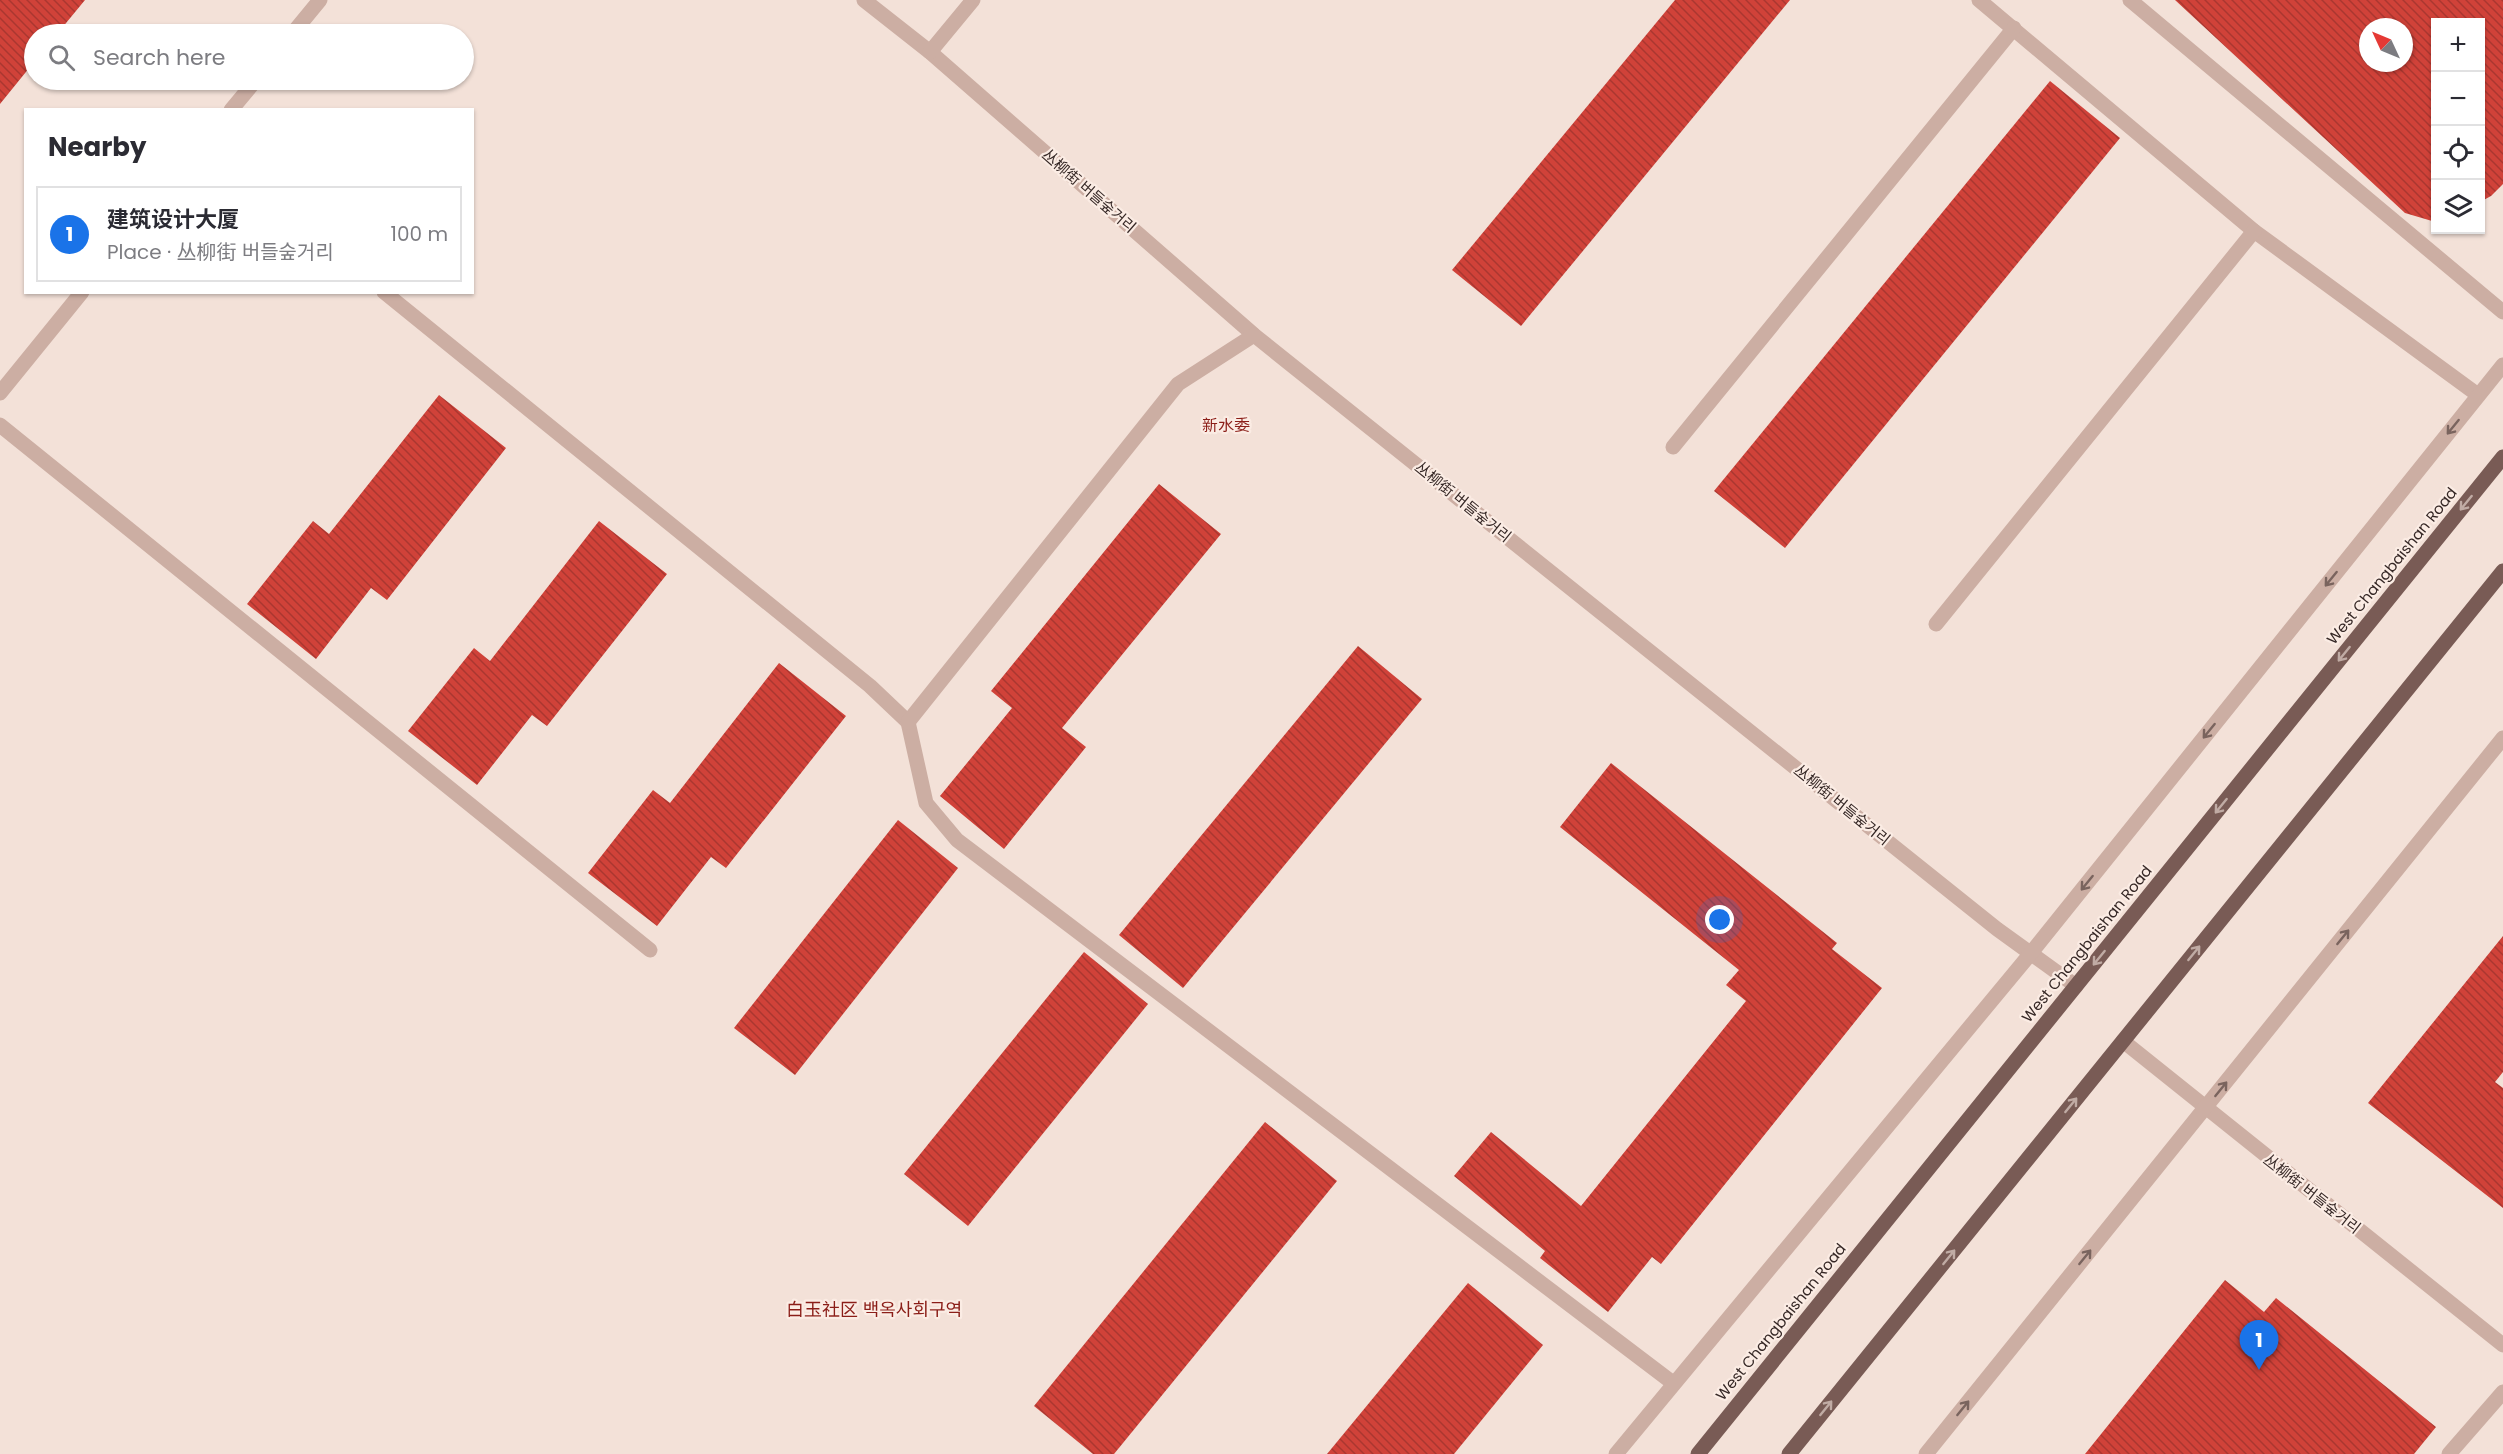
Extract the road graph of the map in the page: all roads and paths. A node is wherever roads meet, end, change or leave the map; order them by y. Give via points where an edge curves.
1 (320, 0) edge
2 (864, 0) edge
3 (973, 0) edge
4 (1979, 0) edge
5 (2130, 0) edge
6 (300, 24) edge
7 (2013, 28) junction
8 (930, 52) junction
9 (248, 90) edge
10 (233, 108) edge
11 (2254, 231) junction
12 (80, 294) edge
13 (386, 294) edge
14 (2503, 312) edge
15 (1254, 335) junction
16 (2503, 365) edge
17 (0, 393) edge
18 (2478, 395) junction
19 (0, 425) edge
20 (1672, 447) dead end
21 (2503, 457) edge
22 (2503, 571) edge
23 (1936, 624) dead end
24 (908, 722) junction
25 (2503, 738) edge
26 (650, 950) dead end
27 (2031, 953) junction
28 (2076, 986) junction
29 (2123, 1041) junction
30 (2205, 1109) junction
31 (2503, 1345) edge
32 (1673, 1383) junction
33 (2503, 1392) edge
34 (1616, 1454) edge
35 (1698, 1454) edge
36 (1790, 1454) edge
37 (1926, 1454) edge
38 (2449, 1454) edge

1 - 6 street
2 - 8 street, 丛柳街 버들숲거리
3 - 8 street
4 - 7 street
5 - 14 street
7 - 11 street
7 - 20 street
8 - 15 street, 丛柳街 버들숲거리
9 - 10 street
11 - 18 street
11 - 23 street
12 - 17 street
13 - 24 street via 870,686
15 - 24 street via 1178,384
15 - 27 street, 丛柳街 버들숲거리
16 - 18 street
18 -> 27 street
19 - 26 street
21 -> 28 main road, West Changbaishan Road
29 -> 22 main road
24 - 32 street via 926,802 957,840
30 -> 25 street
27 - 28 street, 丛柳街 버들숲거리
27 - 32 street
28 - 35 main road, West Changbaishan Road
29 - 30 street, 丛柳街 버들숲거리
36 -> 29 main road
30 - 31 street, 丛柳街 버들숲거리
37 -> 30 street
32 - 34 street
33 - 38 street

